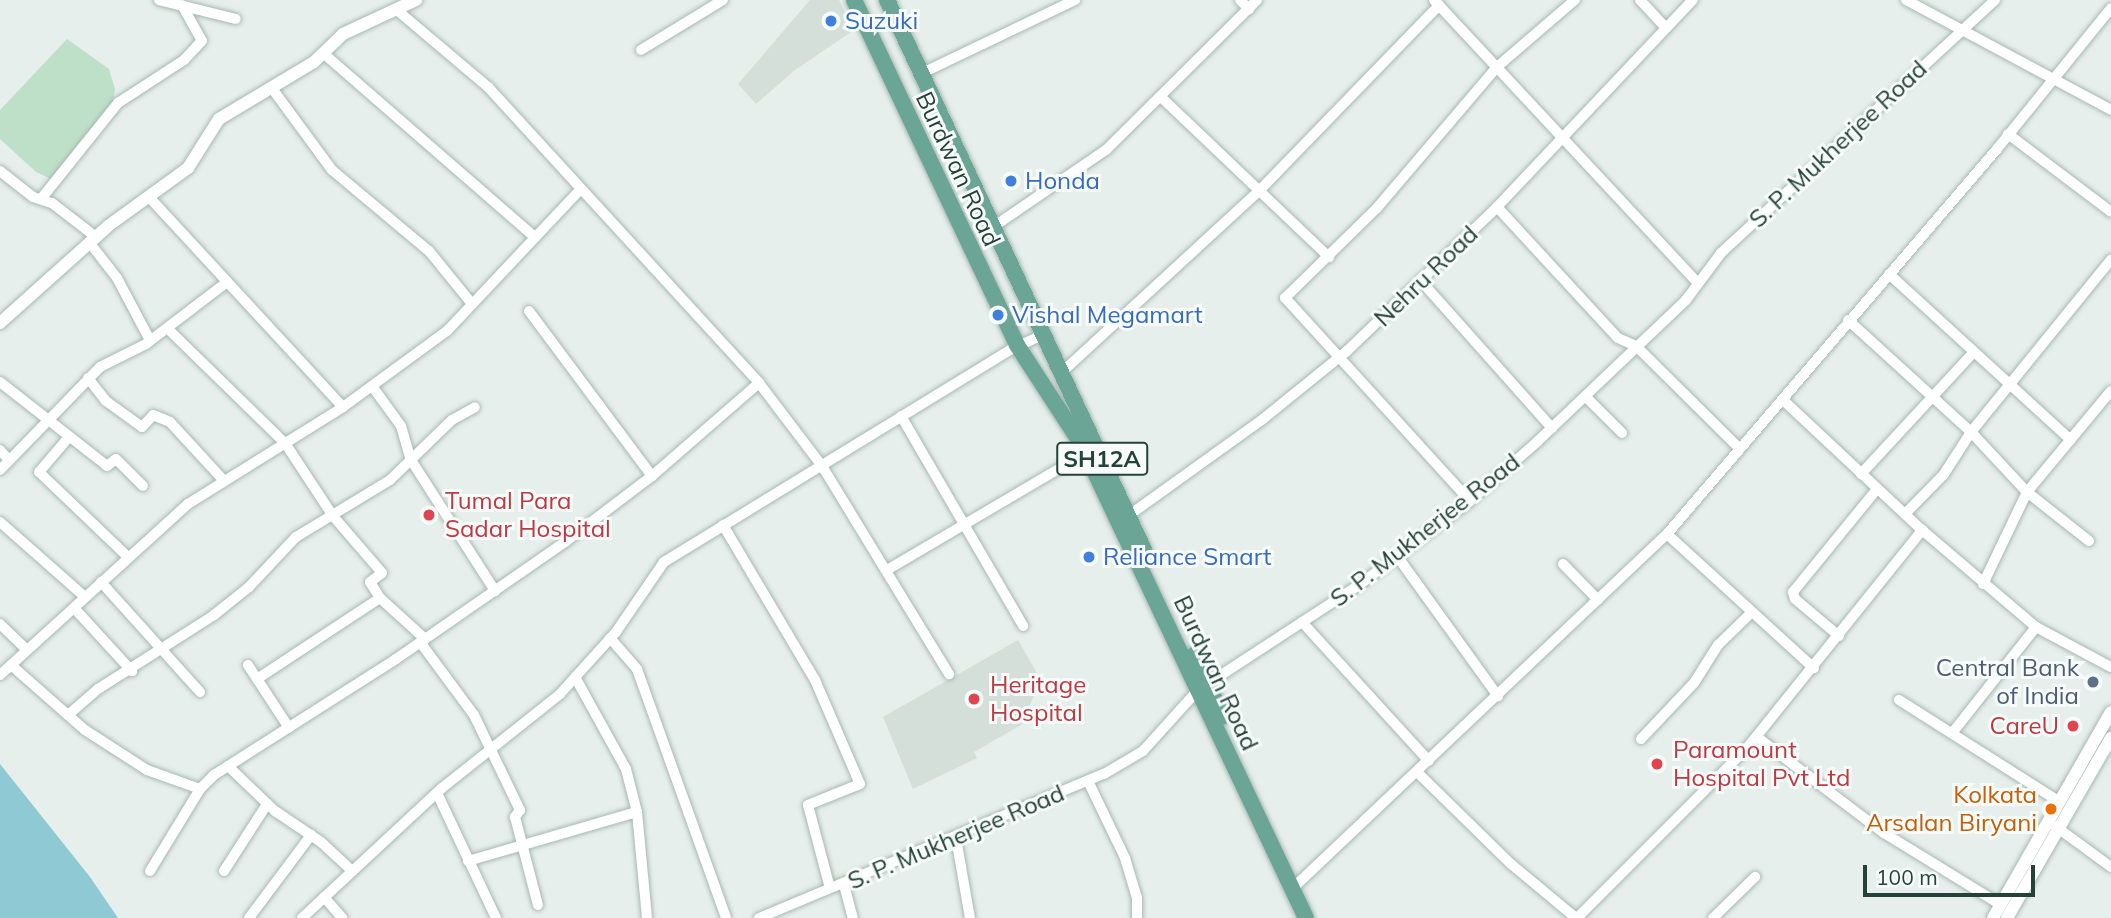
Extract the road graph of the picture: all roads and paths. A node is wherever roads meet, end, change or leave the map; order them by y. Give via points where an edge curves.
1 (159, 0) edge
2 (416, 0) edge
3 (723, 0) edge
4 (854, 0) edge
5 (887, 0) edge
6 (1075, 0) edge
7 (1240, 0) edge
8 (1257, 0) edge
9 (1575, 0) edge
10 (1640, 0) edge
11 (1693, 0) edge
12 (1906, 0) edge
13 (1996, 0) edge
14 (1436, 3) edge
15 (182, 5) junction
16 (2111, 8) edge
17 (1249, 9) junction
18 (398, 11) junction
19 (236, 19) dead end
20 (1666, 28) junction
21 (1960, 32) junction
22 (641, 50) dead end
23 (323, 53) junction
24 (1497, 67) junction
25 (920, 74) junction
26 (2052, 78) junction
27 (271, 87) junction
28 (1162, 98) junction
29 (2111, 110) edge
30 (2008, 134) junction
31 (1563, 138) junction
32 (0, 171) edge
33 (580, 190) junction
34 (1259, 191) junction
35 (149, 197) junction
36 (41, 199) junction
37 (1497, 207) junction
38 (2111, 212) edge
39 (993, 226) junction
40 (535, 237) junction
41 (92, 239) junction
42 (1329, 257) junction
43 (2111, 260) edge
44 (1889, 274) junction
45 (1421, 281) junction
46 (227, 282) junction
47 (1697, 282) junction
48 (472, 304) junction
49 (529, 310) dead end
50 (1848, 320) junction
51 (0, 323) edge
52 (167, 328) junction
53 (1044, 334) junction
54 (150, 340) junction
55 (1017, 345) junction
56 (1636, 346) junction
57 (1974, 352) junction
58 (1339, 356) junction
59 (1061, 373) junction
60 (88, 379) junction
61 (0, 382) edge
62 (759, 383) junction
63 (2011, 385) junction
64 (372, 386) junction
65 (2111, 391) edge
66 (1586, 397) junction
67 (1783, 400) junction
68 (1931, 400) junction
69 (343, 407) junction
70 (475, 407) dead end
71 (901, 416) junction
72 (46, 419) junction
73 (1552, 428) junction
74 (1971, 432) junction
75 (1622, 433) dead end
76 (69, 437) junction
77 (2071, 440) junction
78 (285, 443) junction
79 (1740, 449) junction
80 (0, 450) edge
81 (1086, 453) junction
82 (9, 460) junction
83 (411, 460) junction
84 (822, 466) junction
85 (0, 470) edge
86 (1861, 474) junction
87 (652, 476) junction
88 (224, 481) junction
89 (143, 486) dead end
90 (1877, 489) junction
91 (2027, 492) junction
92 (1470, 500) junction
93 (1905, 514) junction
94 (333, 516) junction
95 (1124, 519) junction
96 (0, 522) edge
97 (723, 525) junction
98 (965, 526) junction
99 (1922, 530) junction
100 (1667, 534) junction
101 (2089, 541) dead end
102 (1398, 555) junction
103 (129, 558) junction
104 (1563, 564) dead end
105 (887, 570) junction
106 (101, 582) junction
107 (1983, 584) junction
108 (495, 590) junction
109 (85, 597) junction
110 (380, 598) junction
111 (1598, 600) junction
112 (74, 608) junction
113 (1751, 613) junction
114 (1302, 622) junction
115 (0, 624) edge
116 (1023, 626) dead end
117 (2036, 627) junction
118 (1839, 636) junction
119 (610, 638) junction
120 (423, 640) junction
121 (162, 648) junction
122 (27, 650) junction
123 (248, 664) dead end
124 (11, 665) junction
125 (2111, 667) edge
126 (1814, 668) junction
127 (132, 671) junction
128 (949, 674) dead end
129 (0, 675) edge
130 (575, 677) junction
131 (257, 678) junction
132 (1202, 686) junction
133 (200, 692) dead end
134 (1498, 696) junction
135 (1899, 700) dead end
136 (2111, 712) edge
137 (68, 715) junction
138 (289, 729) junction
139 (1953, 732) junction
140 (1757, 737) junction
141 (2111, 738) edge
142 (1641, 739) dead end
143 (491, 749) junction
144 (1429, 761) junction
145 (229, 766) junction
146 (1418, 773) junction
147 (1088, 781) junction
148 (200, 789) junction
149 (437, 793) junction
150 (2060, 802) junction
151 (267, 804) junction
152 (637, 812) junction
153 (2054, 825) junction
154 (311, 835) junction
155 (956, 838) junction
156 (523, 845) junction
157 (468, 861) junction
158 (2111, 867) edge
159 (351, 870) junction
160 (150, 871) dead end
161 (224, 872) dead end
162 (1755, 877) dead end
163 (844, 885) junction
164 (1296, 885) junction
165 (830, 888) junction
166 (324, 897) junction
167 (538, 905) dead end
168 (2001, 905) junction
169 (249, 918) edge
170 (302, 918) edge
171 (342, 918) edge
172 (496, 918) edge
173 (647, 918) edge
174 (726, 918) edge
175 (759, 918) edge
176 (853, 918) edge
177 (970, 918) edge
178 (1137, 918) edge
179 (1306, 918) edge
180 (1317, 918) edge
181 (1577, 918) edge
182 (1713, 918) edge
183 (1993, 918) edge
184 (2007, 918) edge

1 - 15 street
2 - 18 street
3 - 22 street
4 - 55 main road, Burdwan Road / SH12A
5 - 25 main road, Burdwan Road / SH12A
6 - 25 street
7 - 17 street
8 - 17 street
9 - 24 street
10 - 20 street
11 - 20 street, Nehru Road
12 - 21 street
13 - 21 street, S. P. Mukherjee Road
14 - 24 street
14 - 34 street
15 - 19 street
15 - 36 street via 202,41 184,60 118,103
16 - 26 street
17 - 28 street
18 - 23 street via 343,34
18 - 33 street via 488,87
20 - 31 street, Nehru Road
21 - 26 street
21 - 47 street, S. P. Mukherjee Road via 1721,253
23 - 27 street
23 - 40 street
24 - 31 street
24 - 42 street via 1377,208
25 - 39 main road, Burdwan Road / SH12A
26 - 29 street
26 - 30 street
27 - 35 street via 219,119 188,168
27 - 48 street via 332,170 429,251
28 - 34 street
28 - 39 street via 1106,150
30 - 38 street
30 - 44 street
31 - 37 street, Nehru Road
31 - 47 street
32 - 36 street
33 - 40 street
33 - 62 street
34 - 42 street
34 - 59 street
35 - 41 street
35 - 46 street
36 - 41 street via 52,203
37 - 45 street, Nehru Road
37 - 56 street via 1618,338
39 - 53 main road, Burdwan Road / SH12A
40 - 48 street
41 - 51 street
41 - 54 street
42 - 58 street via 1285,298
43 - 63 street
44 - 50 street
44 - 57 street
45 - 58 street, Nehru Road
45 - 73 street
46 - 52 street
46 - 69 street
47 - 56 street, S. P. Mukherjee Road via 1685,300
48 - 64 street via 447,331
49 - 87 street
50 - 67 street
50 - 68 street
52 - 54 street
52 - 78 street
53 - 55 street
53 - 59 main road, Burdwan Road / SH12A
54 - 60 street
55 - 71 street
55 - 81 main road, Burdwan Road / SH12A
56 - 66 street, S. P. Mukherjee Road
56 - 79 street
57 - 63 street
57 - 68 street
58 - 92 street
58 - 95 street, Nehru Road via 1264,419
59 - 95 main road, Burdwan Road / SH12A
60 - 72 street
60 - 88 street via 106,401 142,427 153,415 170,422
61 - 72 street
62 - 84 street
62 - 87 street
63 - 74 street
63 - 77 street
64 - 69 street
64 - 83 street via 401,426
65 - 77 street
66 - 73 street, S. P. Mukherjee Road
66 - 75 street
67 - 79 street
67 - 86 street
68 - 74 street
68 - 86 street
69 - 78 street
70 - 83 street via 452,420
71 - 84 street
71 - 98 street
72 - 76 street
72 - 82 street
73 - 92 street, S. P. Mukherjee Road
74 - 91 street
74 - 93 street via 1944,474
76 - 89 street via 107,466 116,460
76 - 103 street via 39,472
77 - 91 street
78 - 88 street
78 - 94 street
79 - 100 street
80 - 82 street
81 - 95 main road, Burdwan Road / SH12A
81 - 98 street
82 - 85 street
83 - 94 street via 390,480
83 - 108 street
84 - 97 street
84 - 105 street
86 - 90 street
87 - 108 street
88 - 103 street via 188,504
90 - 93 street
90 - 118 street via 1793,592 1795,599
91 - 101 street
91 - 107 street
92 - 102 street, S. P. Mukherjee Road
93 - 99 street
94 - 110 street via 382,573 370,582
94 - 121 street via 296,537 249,587
95 - 132 main road, Burdwan Road / SH12A
96 - 109 street
97 - 119 street via 664,562
97 - 165 street via 815,680 860,784 808,805
98 - 105 street
98 - 116 street
99 - 107 street
99 - 118 street
100 - 111 street
100 - 113 street
102 - 114 street, S. P. Mukherjee Road
102 - 134 street
103 - 106 street
104 - 111 street
105 - 128 street
106 - 109 street
106 - 121 street
107 - 117 street
108 - 120 street
109 - 112 street
110 - 120 street
110 - 131 street
111 - 134 street
112 - 122 street
112 - 127 street
113 - 126 street
113 - 142 street via 1718,645 1694,683
114 - 132 street, S. P. Mukherjee Road
114 - 144 street
115 - 122 street
117 - 125 street
117 - 139 street
118 - 126 street
119 - 130 street
119 - 174 street via 637,669
120 - 138 street
120 - 143 street via 474,715
121 - 127 street
121 - 133 street
122 - 124 street
123 - 131 street
124 - 129 street
124 - 137 street
126 - 140 street
127 - 137 street via 99,689
130 - 143 street
130 - 152 street via 626,769
131 - 138 street
132 - 147 street, S. P. Mukherjee Road via 1143,751
132 - 164 main road, Burdwan Road / SH12A
134 - 144 street
135 - 139 street
136 - 150 street
137 - 148 street via 147,770
138 - 145 street
139 - 150 street
140 - 168 street via 1884,833
140 - 181 street
141 - 153 street
143 - 149 street
143 - 156 street via 520,810 516,817
144 - 146 street
145 - 148 street
145 - 151 street
146 - 164 street
146 - 181 street via 1511,864
147 - 155 street, S. P. Mukherjee Road
147 - 178 street via 1125,858
148 - 160 street
149 - 157 street
149 - 159 street
150 - 153 street
151 - 154 street
151 - 161 street
152 - 156 street
152 - 173 street
153 - 158 street
153 - 168 street
153 - 184 street
154 - 159 street
154 - 169 street
155 - 163 street, S. P. Mukherjee Road
155 - 177 street
156 - 157 street
156 - 167 street
157 - 172 street
159 - 166 street
162 - 182 street
163 - 165 street, S. P. Mukherjee Road
163 - 176 street
164 - 179 main road, Burdwan Road / SH12A
164 - 180 main road, Burdwan Road / SH12A
165 - 175 street, S. P. Mukherjee Road
166 - 170 street
166 - 171 street
168 - 183 street

